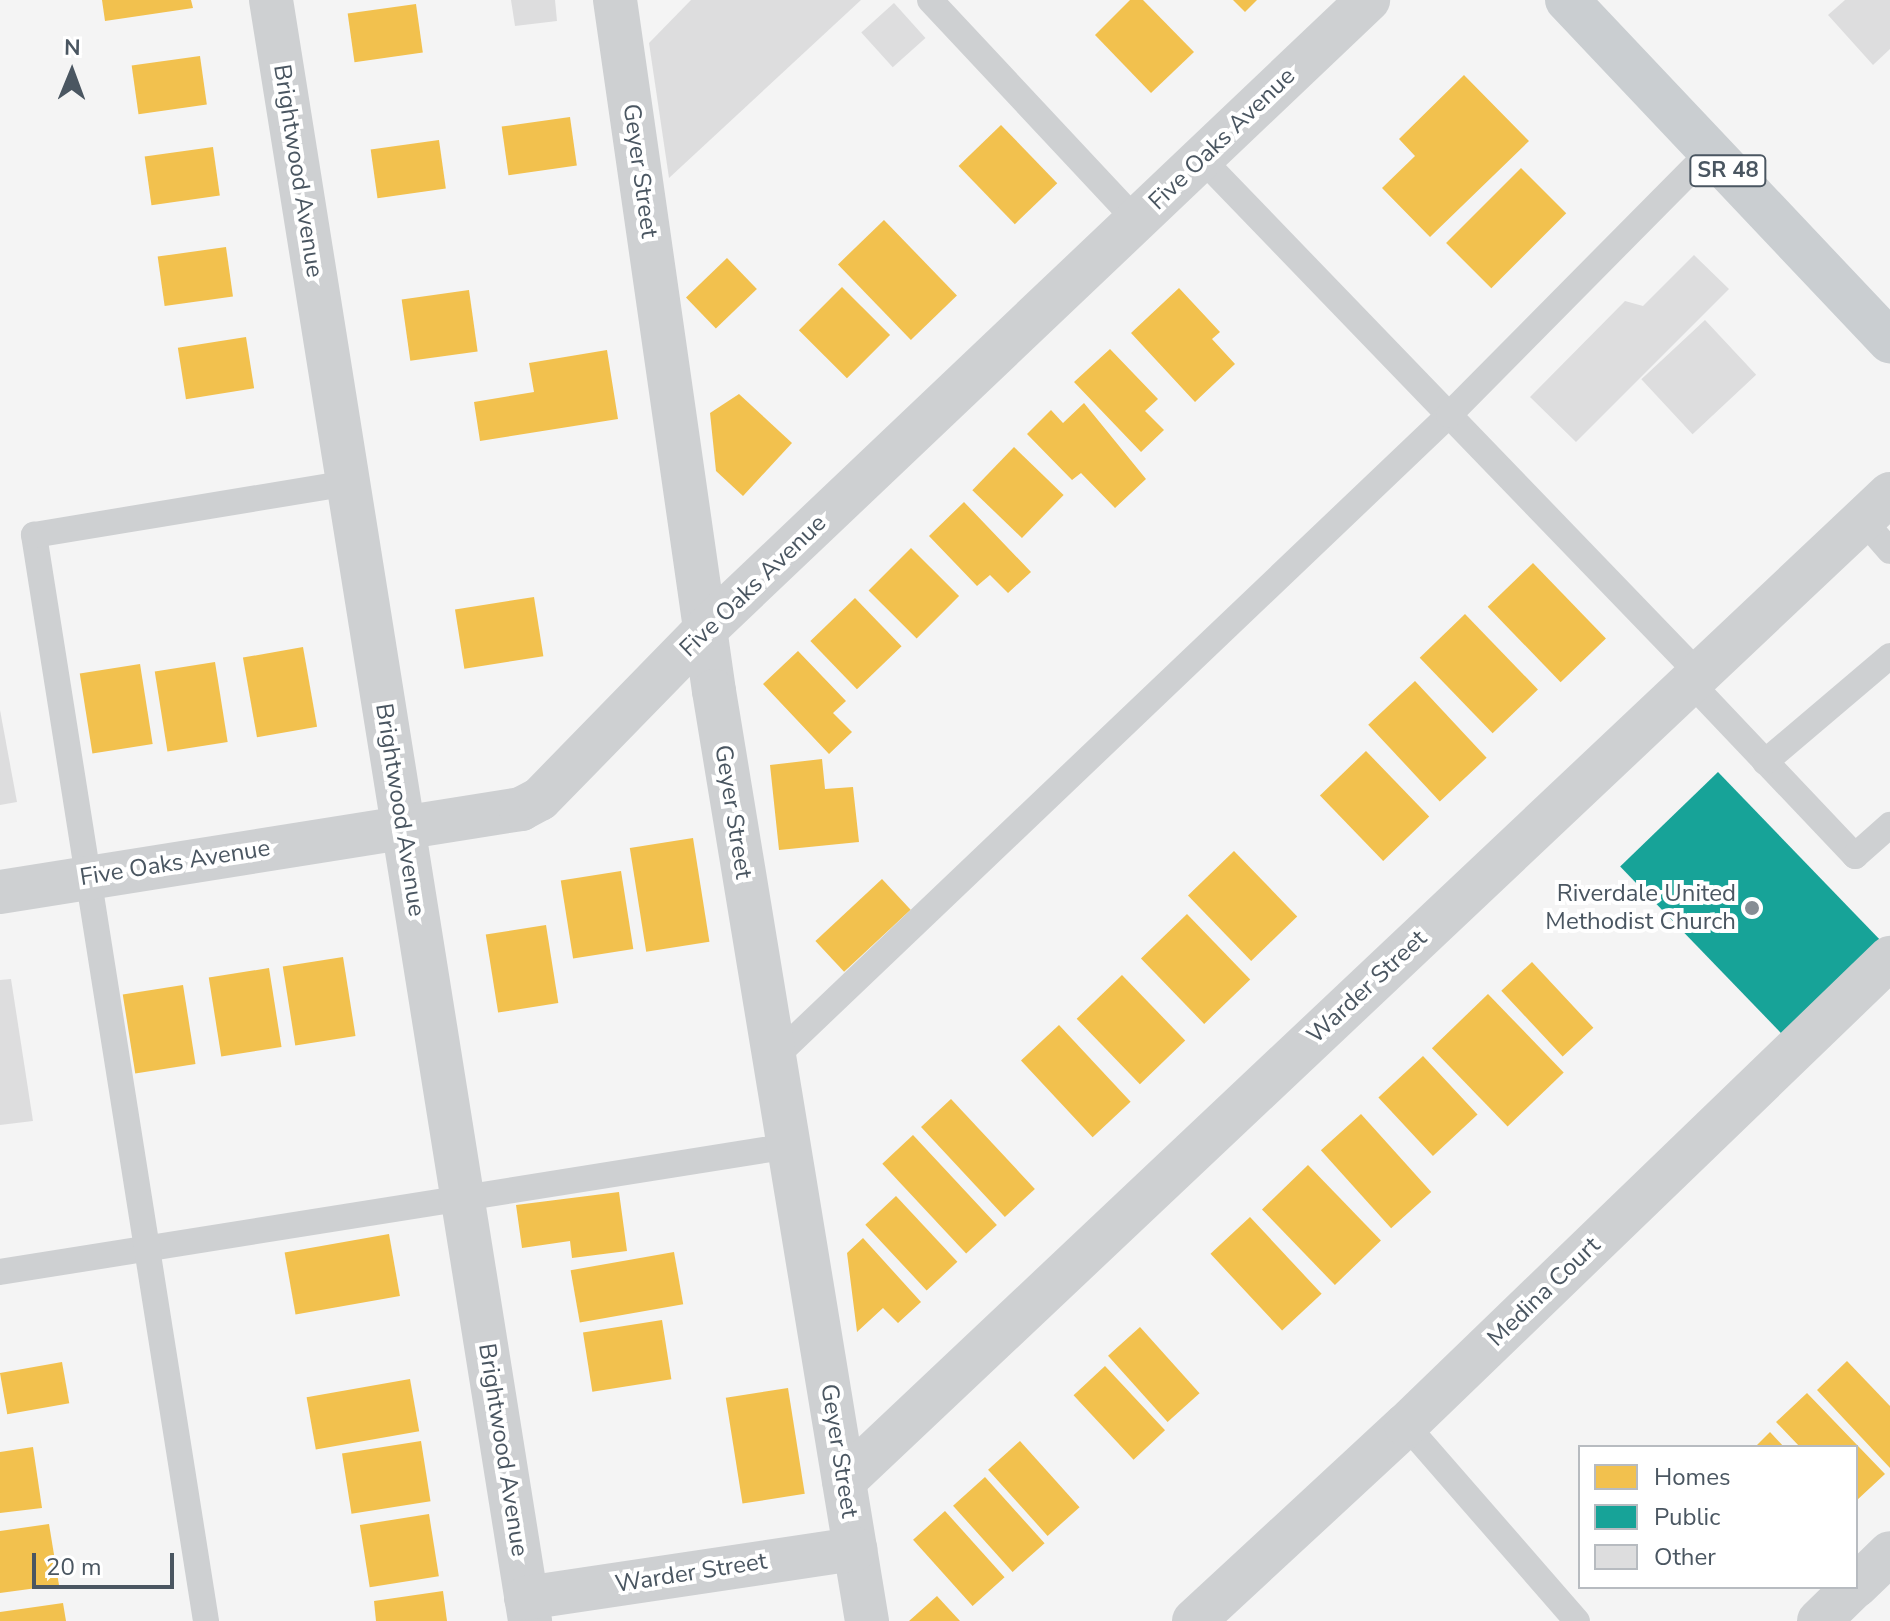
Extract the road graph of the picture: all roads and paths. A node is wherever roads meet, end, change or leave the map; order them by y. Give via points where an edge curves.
1 (271, 0) edge
2 (615, 0) edge
3 (930, 0) edge
4 (1368, 0) edge
5 (1567, 0) edge
6 (1710, 151) junction
7 (1201, 158) junction
8 (1136, 220) junction
9 (1885, 327) edge
10 (1449, 415) junction
11 (348, 483) junction
12 (1881, 521) edge
13 (707, 628) junction
14 (1890, 656) edge
15 (1694, 678) junction
16 (1765, 762) junction
17 (1890, 825) edge
18 (403, 826) junction
19 (86, 878) junction
20 (0, 892) edge
21 (1890, 958) edge
22 (774, 1058) junction
23 (789, 1146) junction
24 (462, 1198) junction
25 (146, 1249) junction
26 (0, 1272) edge
27 (1406, 1425) junction
28 (844, 1481) junction
29 (855, 1549) junction
30 (1890, 1553) edge
31 (1858, 1583) edge
32 (1852, 1589) edge
33 (528, 1610) edge
34 (206, 1621) edge
35 (867, 1621) edge
36 (1194, 1621) edge
37 (1577, 1621) edge
38 (1819, 1621) edge

1 - 11 street, Brightwood Avenue
2 - 13 street, Geyer Street
3 - 8 lane
4 - 7 street, Five Oaks Avenue
5 - 6 main road, SR 48
6 - 9 main road, SR 48
6 - 10 lane
7 - 8 street, Five Oaks Avenue
7 - 10 lane
8 - 13 street, Five Oaks Avenue
10 - 15 lane
10 - 22 lane
11 - 18 street, Brightwood Avenue
11 - 19 lane via 34,535
12 - 15 street, Warder Street
13 - 18 street, Five Oaks Avenue via 540,799 521,809
13 - 22 street, Geyer Street
14 - 16 lane
15 - 16 lane
15 - 28 street, Warder Street
16 - 17 lane via 1855,856
18 - 19 street, Five Oaks Avenue
18 - 24 street, Brightwood Avenue
19 - 20 street, Five Oaks Avenue
19 - 25 lane
21 - 27 street, Medina Court
22 - 23 street, Geyer Street
23 - 24 lane
23 - 28 street, Geyer Street
24 - 25 lane
24 - 33 street, Brightwood Avenue
25 - 26 lane
25 - 34 lane
27 - 36 street, Medina Court
27 - 37 lane
28 - 29 street, Geyer Street
29 - 33 street, Warder Street
29 - 35 street, Geyer Street
30 - 31 street
32 - 38 street

